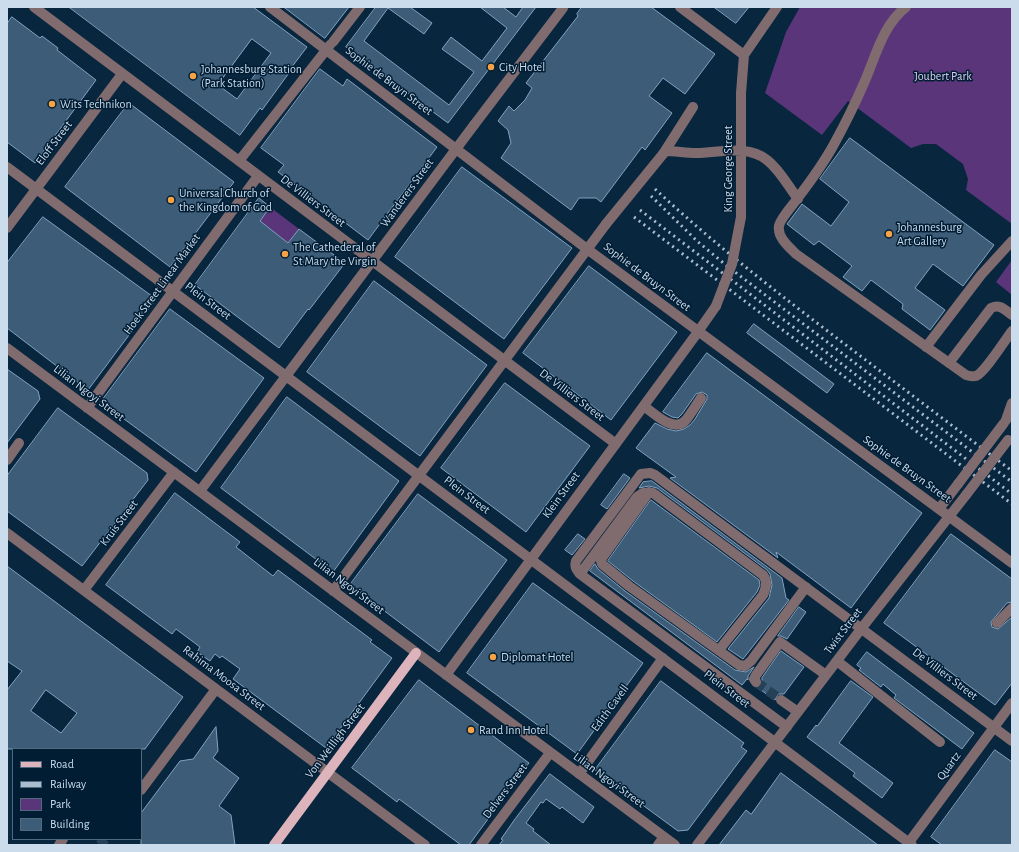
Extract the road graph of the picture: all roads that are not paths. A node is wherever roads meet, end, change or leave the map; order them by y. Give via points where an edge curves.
1 (34, 7) edge
2 (270, 7) edge
3 (360, 7) edge
4 (563, 7) edge
5 (680, 7) edge
6 (777, 7) edge
7 (906, 7) edge
8 (330, 46) junction
9 (744, 55) junction
10 (122, 74) junction
11 (694, 107) dead end
12 (456, 149) junction
13 (741, 150) junction
14 (664, 152) junction
15 (239, 161) junction
16 (7, 167) edge
17 (258, 176) junction
18 (36, 188) junction
19 (798, 199) junction
20 (7, 228) edge
21 (1012, 241) edge
22 (587, 249) junction
23 (373, 262) junction
24 (173, 291) junction
25 (1012, 315) edge
26 (698, 331) junction
27 (1012, 331) edge
28 (926, 347) junction
29 (7, 348) edge
30 (504, 360) junction
31 (949, 363) junction
32 (286, 376) junction
33 (701, 398) dead end
34 (1012, 403) edge
35 (644, 406) junction
36 (87, 408) junction
37 (1007, 419) edge
38 (1010, 438) edge
39 (19, 442) dead end
40 (616, 444) junction
41 (7, 460) edge
42 (174, 472) junction
43 (419, 475) junction
44 (200, 492) junction
45 (650, 492) junction
46 (939, 509) junction
47 (948, 516) junction
48 (7, 533) edge
49 (530, 559) junction
50 (1012, 562) edge
51 (580, 574) junction
52 (806, 587) junction
53 (84, 590) junction
54 (333, 591) junction
55 (1012, 608) edge
56 (997, 623) dead end
57 (862, 629) junction
58 (719, 650) junction
59 (416, 653) junction
60 (663, 658) junction
61 (837, 661) junction
62 (446, 675) junction
63 (826, 675) junction
64 (756, 682) dead end
65 (216, 689) junction
66 (781, 700) tunnel mouth
67 (1012, 703) edge
68 (798, 712) junction
69 (787, 727) junction
70 (994, 727) junction
71 (1012, 741) edge
72 (776, 742) junction
73 (940, 742) dead end
74 (550, 753) junction
75 (328, 772) junction
76 (578, 774) junction
77 (142, 789) edge
78 (661, 841) edge
79 (909, 844) edge
80 (274, 845) edge
81 (425, 845) edge
82 (481, 845) edge
83 (675, 845) edge
84 (698, 845) edge

1 - 10 street, De Villiers Street
2 - 8 street, Sophie de Bruyn Street
3 - 8 street, bridge
4 - 12 street, Wanderers Street, bridge
5 - 9 street
6 - 9 street, King George Street
7 - 19 street via 890,23 864,83 832,146
8 - 12 street, Sophie de Bruyn Street
8 - 15 street
9 - 13 street, King George Street
10 - 15 street, De Villiers Street
10 - 18 street, Eloff Street
11 - 14 street
12 - 22 street, Sophie de Bruyn Street
12 - 23 street, Wanderers Street
13 - 14 street
13 - 19 street via 767,160 776,168
13 - 26 street, King George Street, bridge via 741,218 732,264 716,306
14 - 22 street, bridge
15 - 17 street, De Villiers Street
16 - 18 street, Plein Street
17 - 23 street, De Villiers Street
17 - 24 street, Hoek Street Linear Market
18 - 20 street, Eloff Street
18 - 24 street, Plein Street
19 - 28 street via 779,226 785,242 796,254
21 - 28 street via 981,275
22 - 26 street, Sophie de Bruyn Street
22 - 30 street
23 - 30 street, De Villiers Street
23 - 32 street, Wanderers Street
24 - 32 street, Plein Street
24 - 36 street, Hoek Street Linear Market
25 - 31 street via 1001,306 990,308
26 - 35 street, Klein Street
26 - 46 street, Sophie de Bruyn Street
27 - 31 street via 977,376 966,375
28 - 31 street
29 - 36 street, Lilian Ngoyi Street
30 - 40 street, De Villiers Street
30 - 43 street
32 - 43 street, Plein Street
32 - 44 street, Wanderers Street
33 - 35 street via 680,425 665,421
34 - 37 street
35 - 40 street, Klein Street
36 - 42 street, Lilian Ngoyi Street
37 - 46 street, bridge
38 - 47 street, Twist Street, bridge
39 - 41 street
40 - 49 street, Klein Street
42 - 44 street, Lilian Ngoyi Street
42 - 53 street, Kruis Street
43 - 49 street, Plein Street
43 - 54 street
44 - 54 street, Lilian Ngoyi Street
45 - 51 street via 636,498
45 - 58 street via 766,579 763,595
45 - 58 street via 602,558 602,564
46 - 47 street, Sophie de Bruyn Street
47 - 50 street, Sophie de Bruyn Street
47 - 57 street, Twist Street
48 - 53 street, Rahima Moosa Street
49 - 60 street, Plein Street
49 - 62 street, Klein Street
51 - 52 street, De Villiers Street via 575,567 576,561 638,477 646,473 655,475
51 - 69 street
52 - 57 street, De Villiers Street
52 - 58 street via 745,666 739,665
53 - 65 street, Rahima Moosa Street
54 - 59 street, Lilian Ngoyi Street
55 - 56 street
57 - 61 street, Twist Street
57 - 70 street, De Villiers Street
59 - 62 street, Lilian Ngoyi Street
59 - 75 main road, Von Weilligh Street
60 - 72 street, Plein Street
60 - 76 street, Edith Cavell
61 - 63 street, Twist Street
61 - 73 street
62 - 74 street, Lilian Ngoyi Street
63 - 64 street via 780,642 756,675
63 - 68 street, Twist Street
65 - 75 street, Rahima Moosa Street
65 - 77 street
66 - 68 street
67 - 70 street, Quartz
68 - 69 street, Twist Street
69 - 72 street, Twist Street
70 - 71 street, De Villiers Street
70 - 79 street, Quartz
72 - 79 street, Plein Street
72 - 84 street, Twist Street
74 - 76 street, Lilian Ngoyi Street
74 - 82 street, Delvers Street
75 - 80 main road, Von Weilligh Street
75 - 81 street, Rahima Moosa Street
76 - 78 street, Lilian Ngoyi Street
78 - 83 street, Lilian Ngoyi Street

